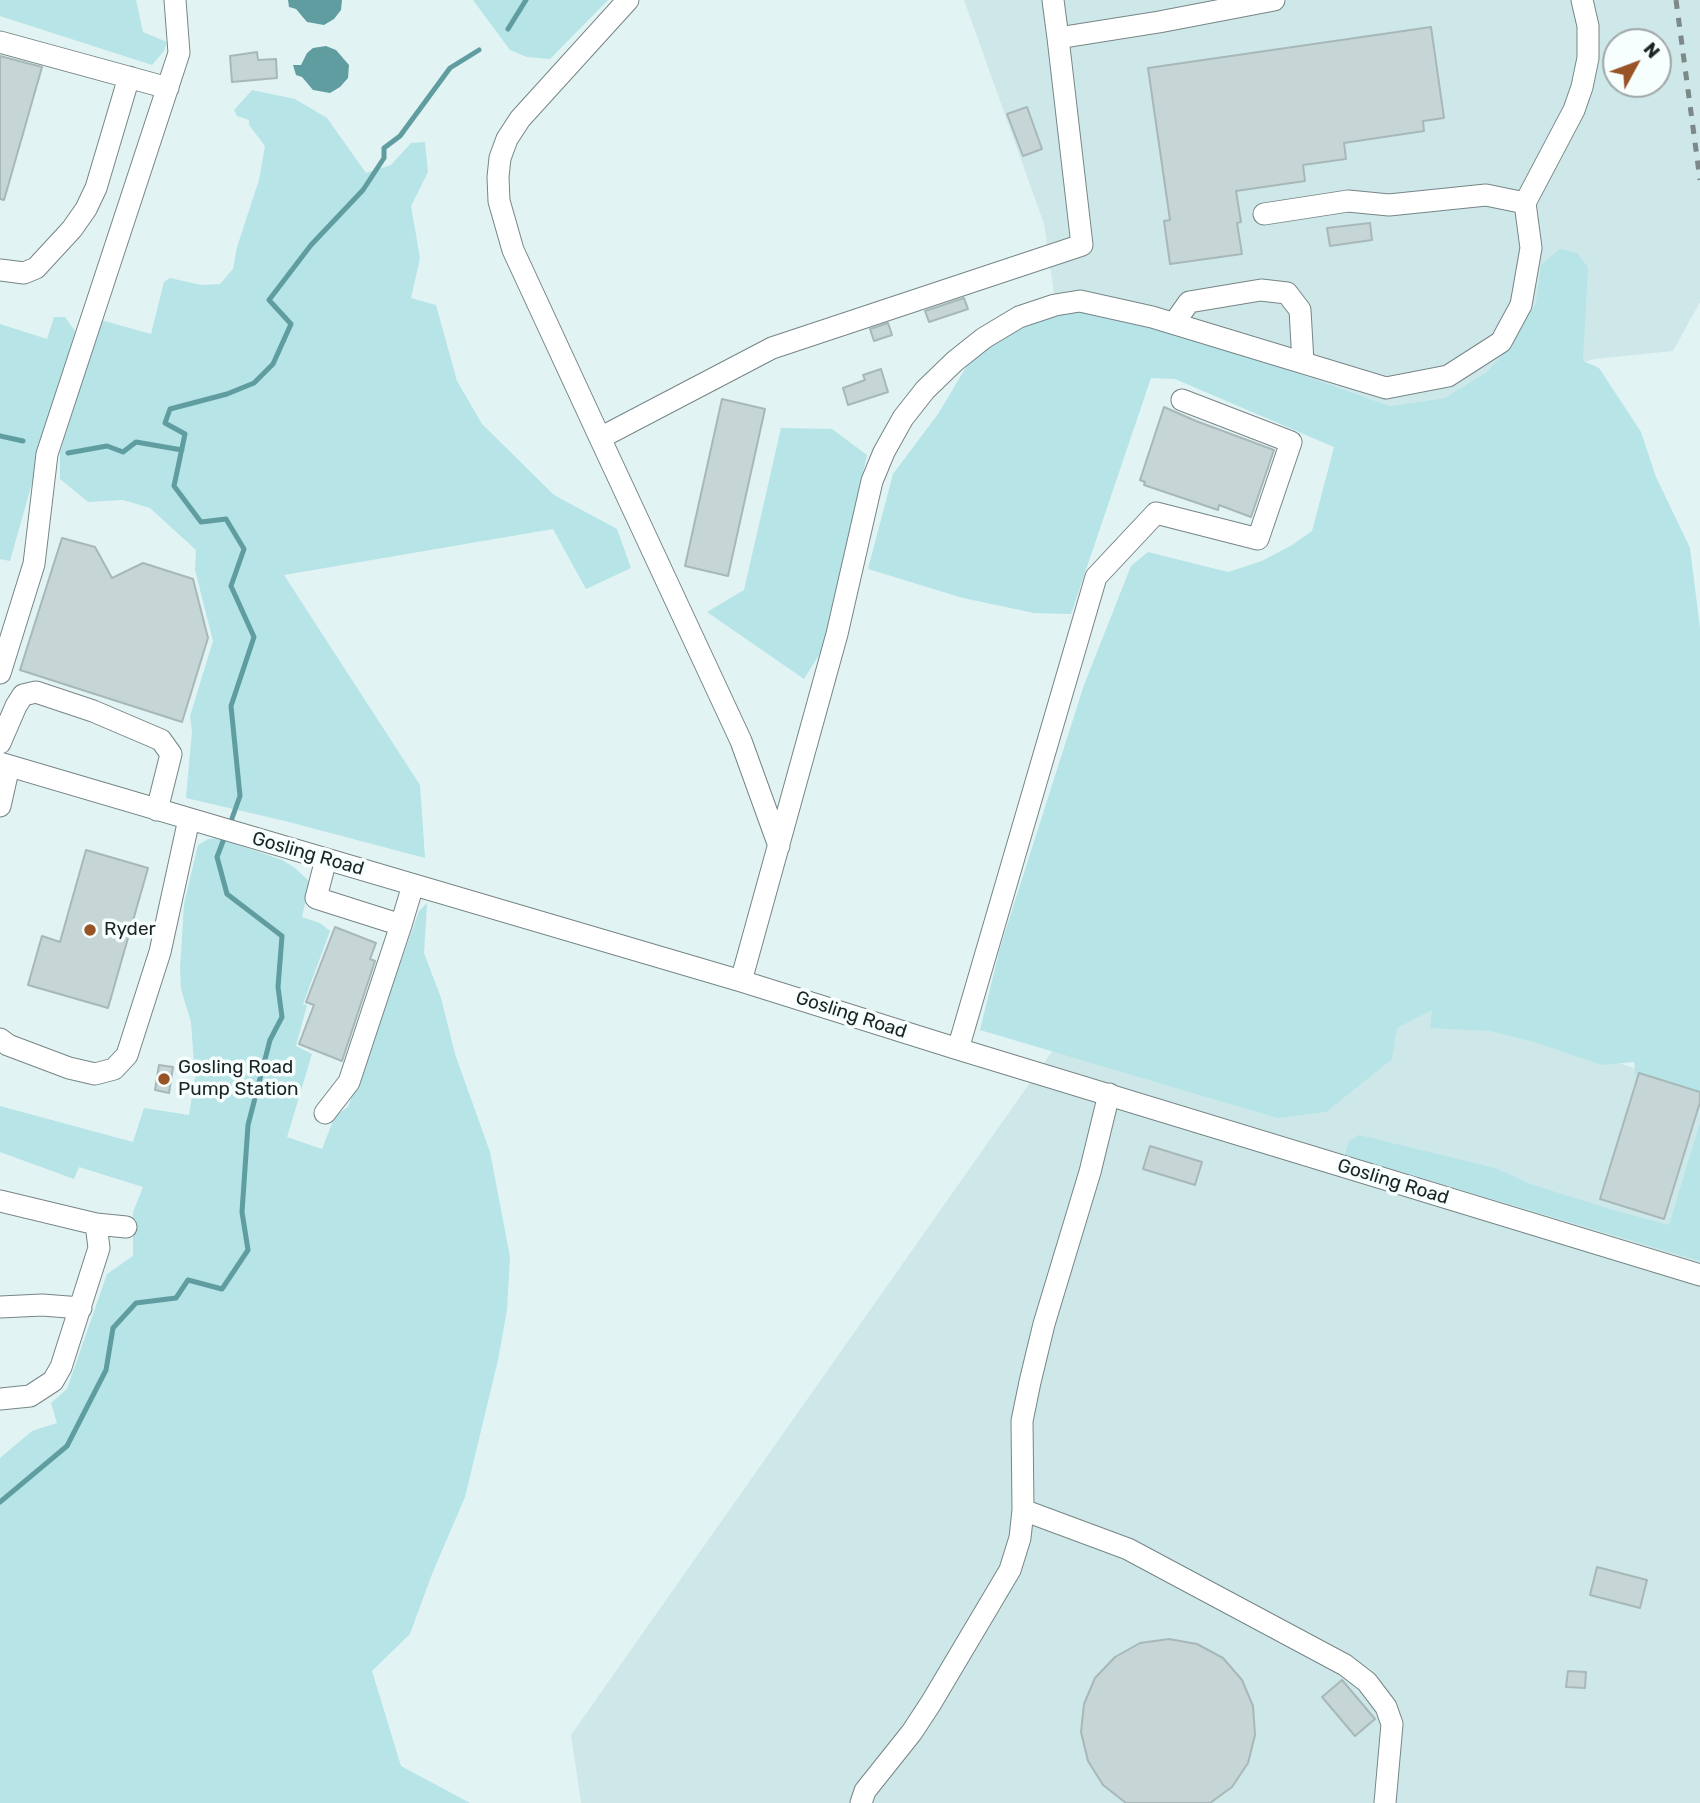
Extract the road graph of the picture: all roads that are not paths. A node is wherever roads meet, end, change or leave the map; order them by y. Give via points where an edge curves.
1 (175, 0) edge
2 (628, 0) edge
3 (1052, 0) edge
4 (1274, 0) edge
5 (1582, 0) edge
6 (1058, 37) junction
7 (0, 42) edge
8 (129, 77) junction
9 (168, 88) junction
10 (1525, 203) junction
11 (1264, 214) dead end
12 (0, 270) edge
13 (1174, 323) junction
14 (1303, 362) junction
15 (1182, 400) dead end
16 (600, 438) junction
17 (0, 673) edge
18 (0, 743) edge
19 (4, 765) edge
20 (0, 806) edge
21 (157, 810) junction
22 (189, 819) junction
23 (779, 846) junction
24 (326, 859) junction
25 (413, 885) junction
26 (401, 925) junction
27 (741, 981) junction
28 (0, 1039) edge
29 (958, 1049) junction
30 (1109, 1094) junction
31 (325, 1113) dead end
32 (0, 1201) edge
33 (96, 1224) junction
34 (126, 1227) dead end
35 (1700, 1275) edge
36 (0, 1307) edge
37 (81, 1308) junction
38 (0, 1399) edge
39 (1023, 1510) junction
40 (861, 1803) edge
41 (1385, 1803) edge

1 - 9 street via 179,53
2 - 16 street via 520,119 507,139 498,177 499,201 513,250
3 - 6 street
4 - 6 street
5 - 10 street via 1588,58 1582,87
6 - 16 street via 1082,244 772,348
7 - 8 street
8 - 9 street
8 - 12 street via 96,188 79,219 36,268 24,273
9 - 17 street via 47,454 34,564
10 - 11 street via 1486,195 1389,205 1348,201
10 - 14 street via 1531,248 1521,305 1501,342 1448,376 1386,388
13 - 14 street
13 - 14 street via 1189,302 1261,290 1287,293 1300,310
13 - 23 street via 1080,301 1019,317 955,361 903,418 872,481 837,634
15 - 29 street via 1290,442 1258,539 1156,513 1096,577
16 - 23 street via 741,741
18 - 21 street via 23,695 36,692 138,730 161,740 171,754
19 - 20 street
19 - 21 street, Gosling Road
21 - 22 street, Gosling Road
22 - 24 street, Gosling Road
22 - 28 street via 160,952 127,1055 114,1069 95,1073 69,1068
23 - 27 street
24 - 25 street, Gosling Road
24 - 26 street via 316,898
25 - 26 street
25 - 27 street, Gosling Road
26 - 31 street via 349,1082
27 - 29 street, Gosling Road
29 - 30 street, Gosling Road
30 - 35 street, Gosling Road
30 - 39 street via 1030,1382 1023,1421
32 - 33 street
33 - 34 street
33 - 37 street via 99,1248
36 - 37 street
37 - 38 street via 53,1381 30,1396
39 - 40 street via 1010,1570 932,1703 865,1791
39 - 41 street via 1128,1549 1345,1665 1367,1682 1386,1707 1392,1724

